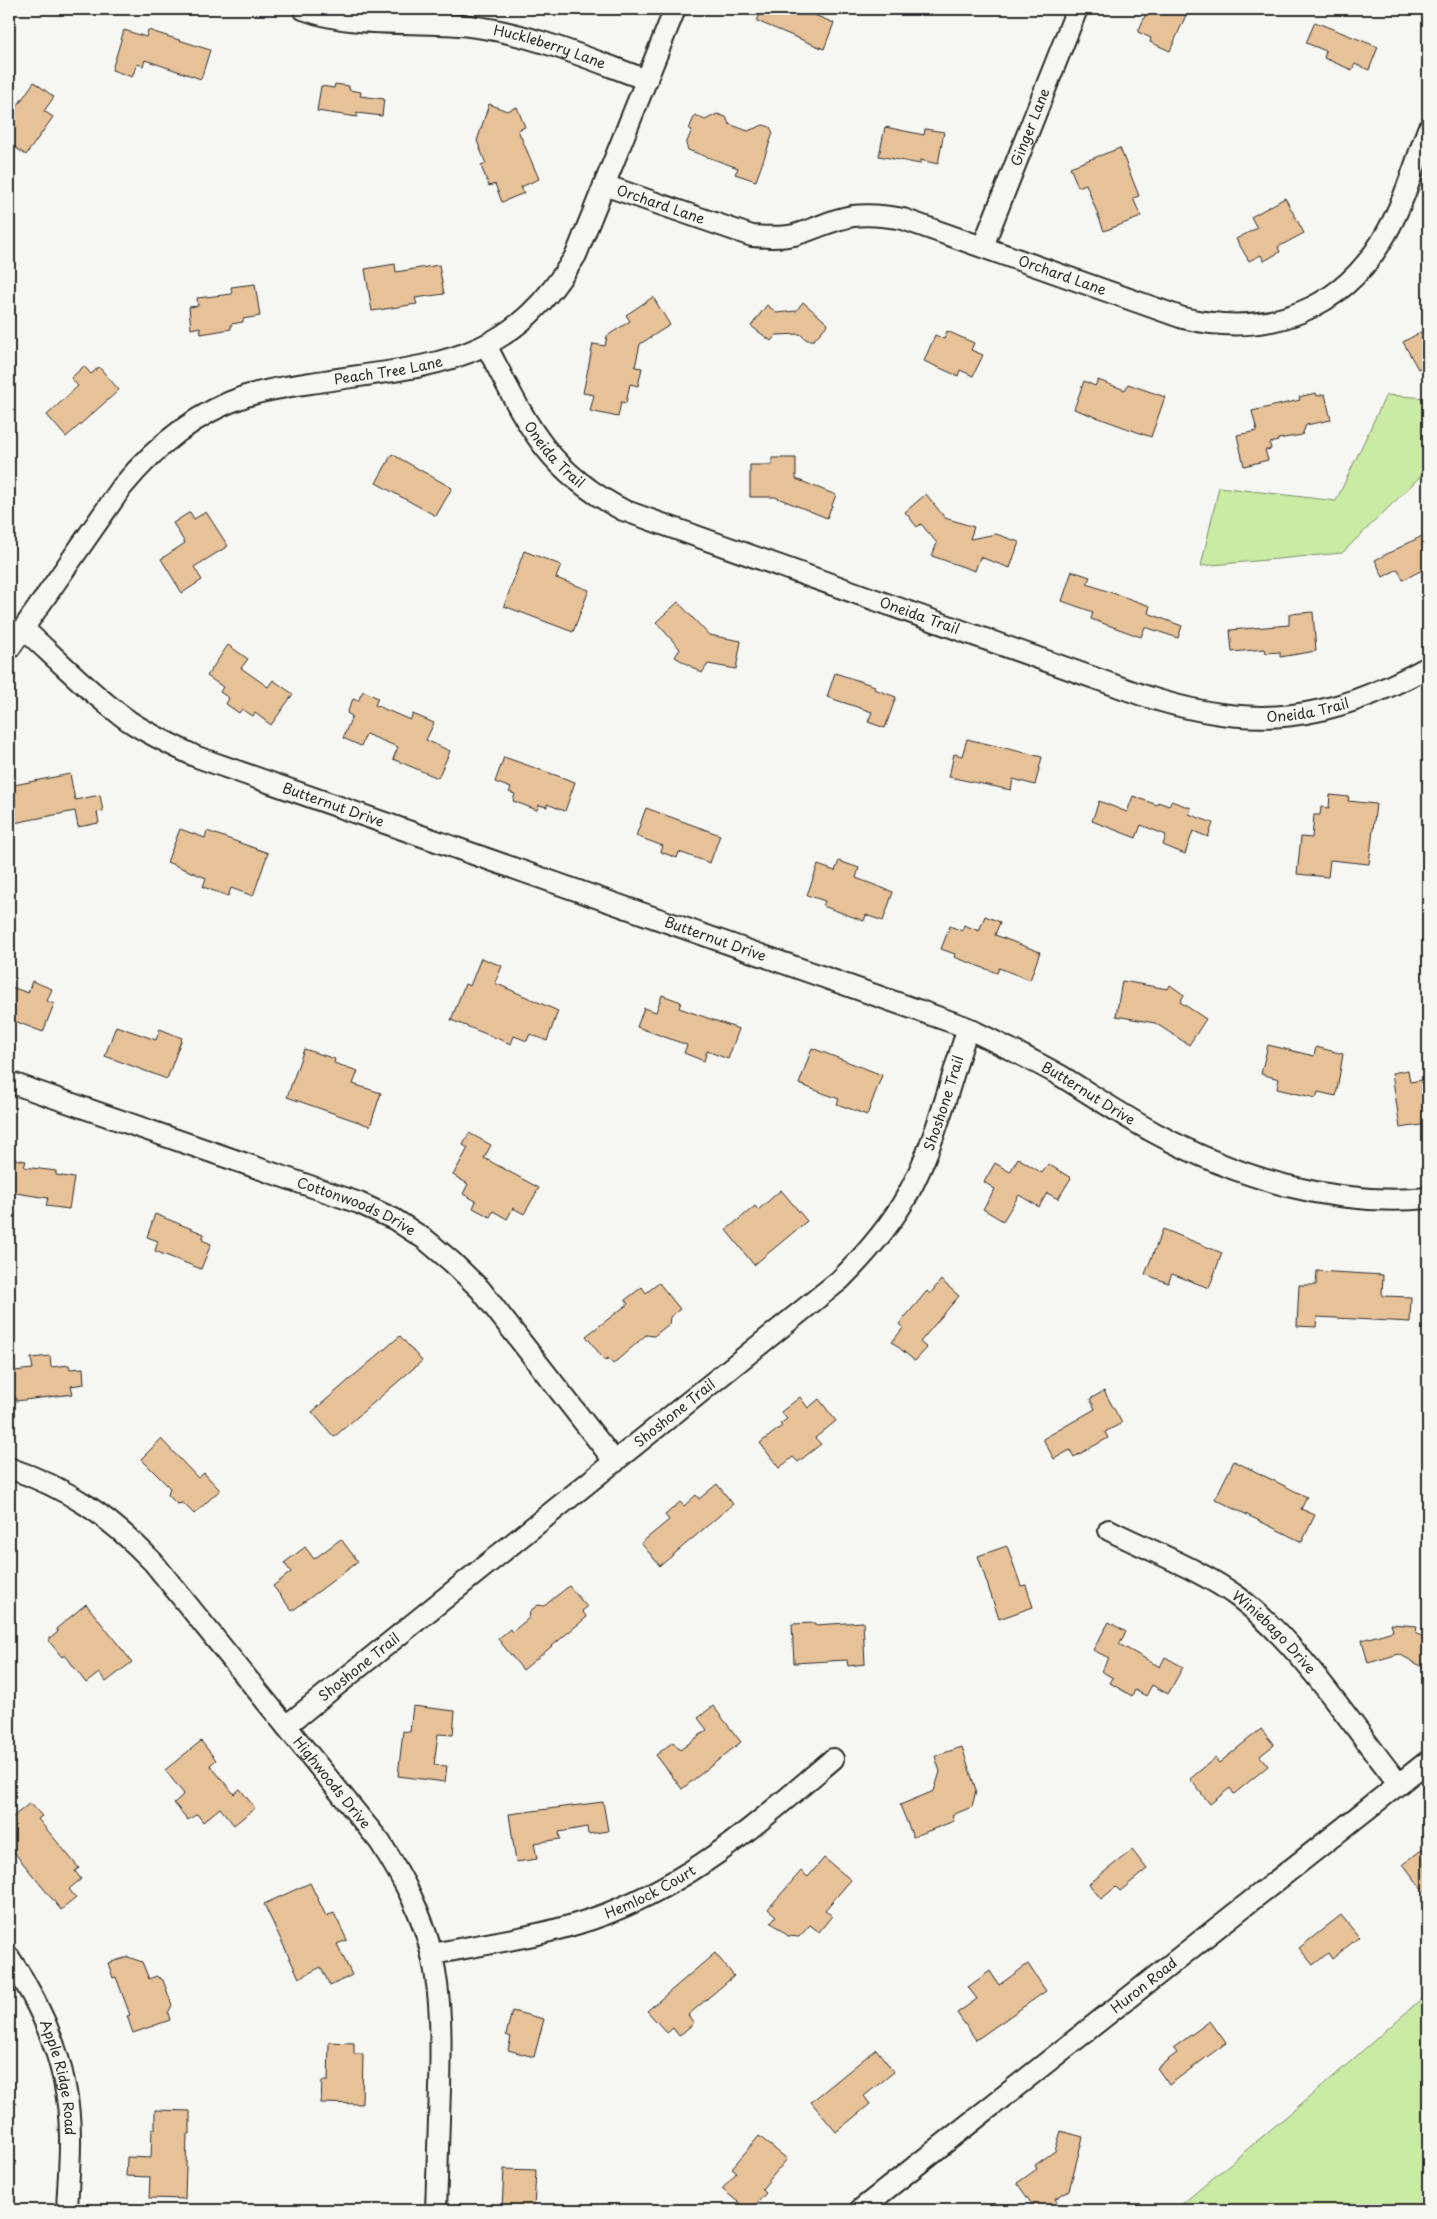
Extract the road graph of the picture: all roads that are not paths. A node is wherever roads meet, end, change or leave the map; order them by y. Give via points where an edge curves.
1 (303, 9) edge
2 (675, 9) edge
3 (1077, 9) edge
4 (646, 80) junction
5 (1428, 128) edge
6 (604, 185) junction
7 (983, 246) junction
8 (486, 345) junction
9 (24, 629) junction
10 (9, 649) edge
11 (1428, 667) edge
12 (968, 1028) junction
13 (9, 1082) edge
14 (1428, 1198) edge
15 (615, 1462) junction
16 (9, 1468) edge
17 (1109, 1530) dead end
18 (286, 1726) junction
19 (833, 1759) dead end
20 (1428, 1761) edge
21 (1399, 1784) junction
22 (432, 1954) junction
23 (9, 1957) edge
24 (67, 2210) edge
25 (436, 2210) edge
26 (860, 2210) edge

1 - 4 street, Huckleberry Lane via 347,20 469,26 512,34 546,43
2 - 4 street, Peach Tree Lane
3 - 7 street, Ginger Lane
4 - 6 street, Peach Tree Lane
5 - 7 street, Orchard Lane via 1388,230 1357,274 1314,306 1263,324 1209,324 1183,318
6 - 7 street, Orchard Lane via 752,236 775,238 854,216 880,215 903,219
6 - 8 street, Peach Tree Lane via 576,254 560,280 520,323
8 - 9 street, Peach Tree Lane via 432,365 275,388 224,405 190,423 165,442 127,481
8 - 11 street, Oneida Trail via 528,425 552,459 598,497 623,510 1142,695 1212,714 1288,716 1326,710 1363,699
9 - 10 street, Peach Tree Lane
9 - 12 street, Butternut Drive via 129,721 197,757
12 - 14 street, Butternut Drive via 1061,1076 1155,1133 1237,1170 1321,1194 1366,1199
12 - 15 street, Shoshone Trail via 924,1160 904,1200 868,1252 840,1280
13 - 15 street, Cottonwoods Drive via 358,1203 394,1219 438,1250 480,1289
15 - 18 street, Shoshone Trail
16 - 18 street, Highwoods Drive via 69,1493 129,1537
17 - 21 street, Winiebago Drive via 1206,1577 1268,1622
18 - 22 street, Highwoods Drive via 380,1842 418,1910
19 - 22 street, Hemlock Court via 717,1855 644,1898 555,1930
20 - 21 street, Huron Road
21 - 26 street, Huron Road
22 - 25 street, Highwoods Drive via 439,1990 441,2034
23 - 24 street, Apple Ridge Road via 48,2025 61,2066 70,2140

